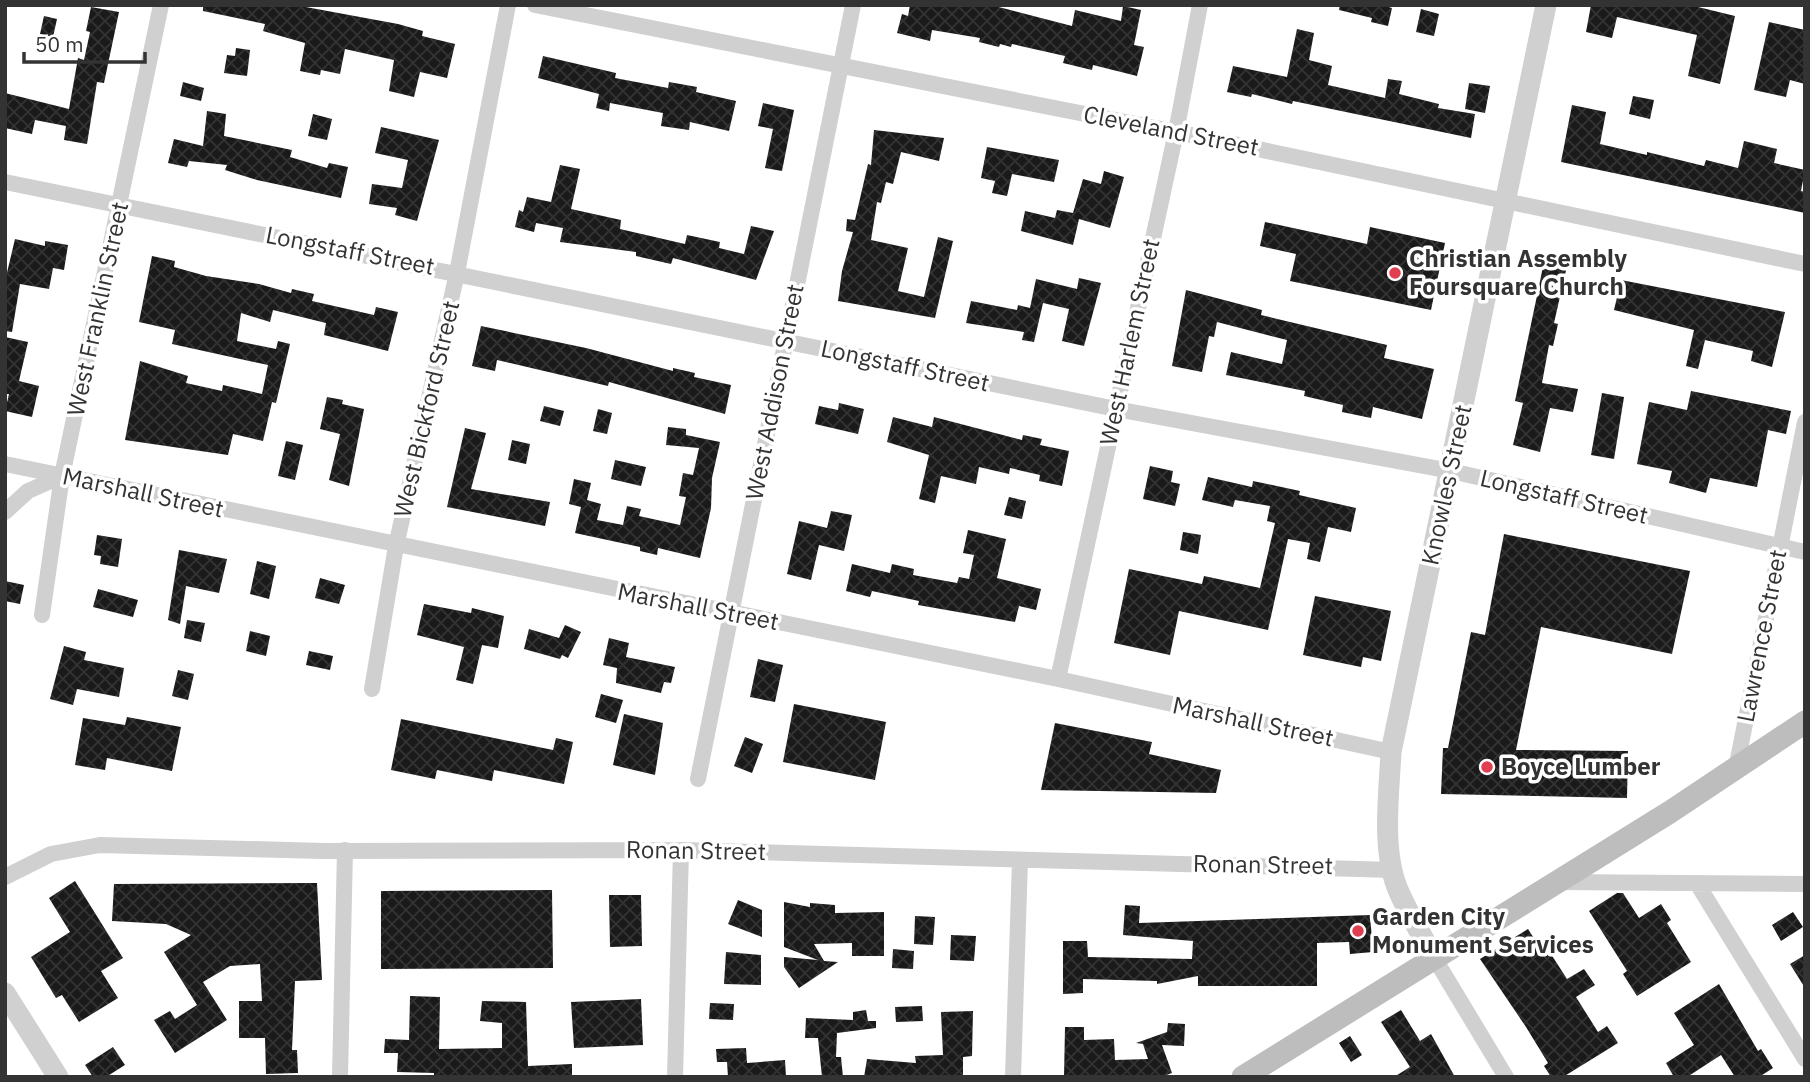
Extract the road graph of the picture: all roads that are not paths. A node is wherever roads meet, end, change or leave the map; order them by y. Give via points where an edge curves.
1 (161, 5) edge
2 (508, 5) edge
3 (535, 5) edge
4 (853, 5) edge
5 (1200, 5) edge
6 (1546, 5) edge
7 (841, 65) junction
8 (1176, 132) junction
9 (5, 182) edge
10 (1506, 200) junction
11 (121, 205) junction
12 (1805, 264) edge
13 (457, 273) junction
14 (787, 342) junction
15 (1116, 409) junction
16 (1805, 422) edge
17 (5, 464) edge
18 (1451, 471) junction
19 (62, 475) junction
20 (5, 512) edge
21 (396, 546) junction
22 (1779, 547) junction
23 (1805, 552) edge
24 (733, 614) junction
25 (42, 615) dead end
26 (1058, 679) junction
27 (372, 689) dead end
28 (1805, 722) edge
29 (1391, 752) junction
30 (1736, 769) junction
31 (698, 779) dead end
32 (345, 850) junction
33 (681, 850) junction
34 (1020, 860) junction
35 (1393, 870) junction
36 (5, 877) edge
37 (1556, 883) junction
38 (1805, 884) edge
39 (1698, 886) junction
40 (1435, 959) junction
41 (5, 993) edge
42 (1805, 1059) edge
43 (58, 1077) edge
44 (340, 1077) edge
45 (675, 1077) edge
46 (1013, 1077) edge
47 (1242, 1077) edge
48 (1506, 1077) edge

1 - 11 street, West Franklin Street
2 - 13 street, West Bickford Street
3 - 7 street, Cleveland Street
4 - 7 street, West Addison Street
5 - 8 street, West Harlem Street
6 - 10 street, Knowles Street
7 - 8 street, Cleveland Street
7 - 14 street, West Addison Street
8 - 10 street, Cleveland Street
8 - 15 street, West Harlem Street
9 - 11 street, Longstaff Street
10 - 12 street, Cleveland Street
10 - 18 street, Knowles Street
11 - 13 street, Longstaff Street
11 - 19 street, West Franklin Street
13 - 14 street, Longstaff Street
13 - 21 street, West Bickford Street
14 - 15 street, Longstaff Street
14 - 24 street, West Addison Street
15 - 18 street, Longstaff Street
15 - 26 street, West Harlem Street
16 - 22 street, Lawrence Street
17 - 19 street, Marshall Street
18 - 22 street, Longstaff Street
18 - 29 street, Knowles Street
19 - 20 street via 28,491
19 - 21 street, Marshall Street
19 - 25 street, West Franklin Street
21 - 24 street, Marshall Street
21 - 27 street, West Bickford Street
22 - 23 street, Longstaff Street
22 - 30 street, Lawrence Street
24 - 26 street, Marshall Street
24 - 31 street, West Addison Street
26 - 29 street, Marshall Street
28 - 30 main road
29 - 35 street, Knowles Street
30 - 37 main road
32 - 33 street, Ronan Street
32 - 36 street, Ronan Street via 100,845 51,854
32 - 44 street
33 - 34 street, Ronan Street
33 - 45 street
34 - 35 street, Ronan Street
34 - 46 street
35 - 40 street, Knowles Street via 1398,890
37 - 39 street
37 - 40 main road
38 - 39 street
39 - 42 street
40 - 47 main road
40 - 48 street
41 - 43 street

